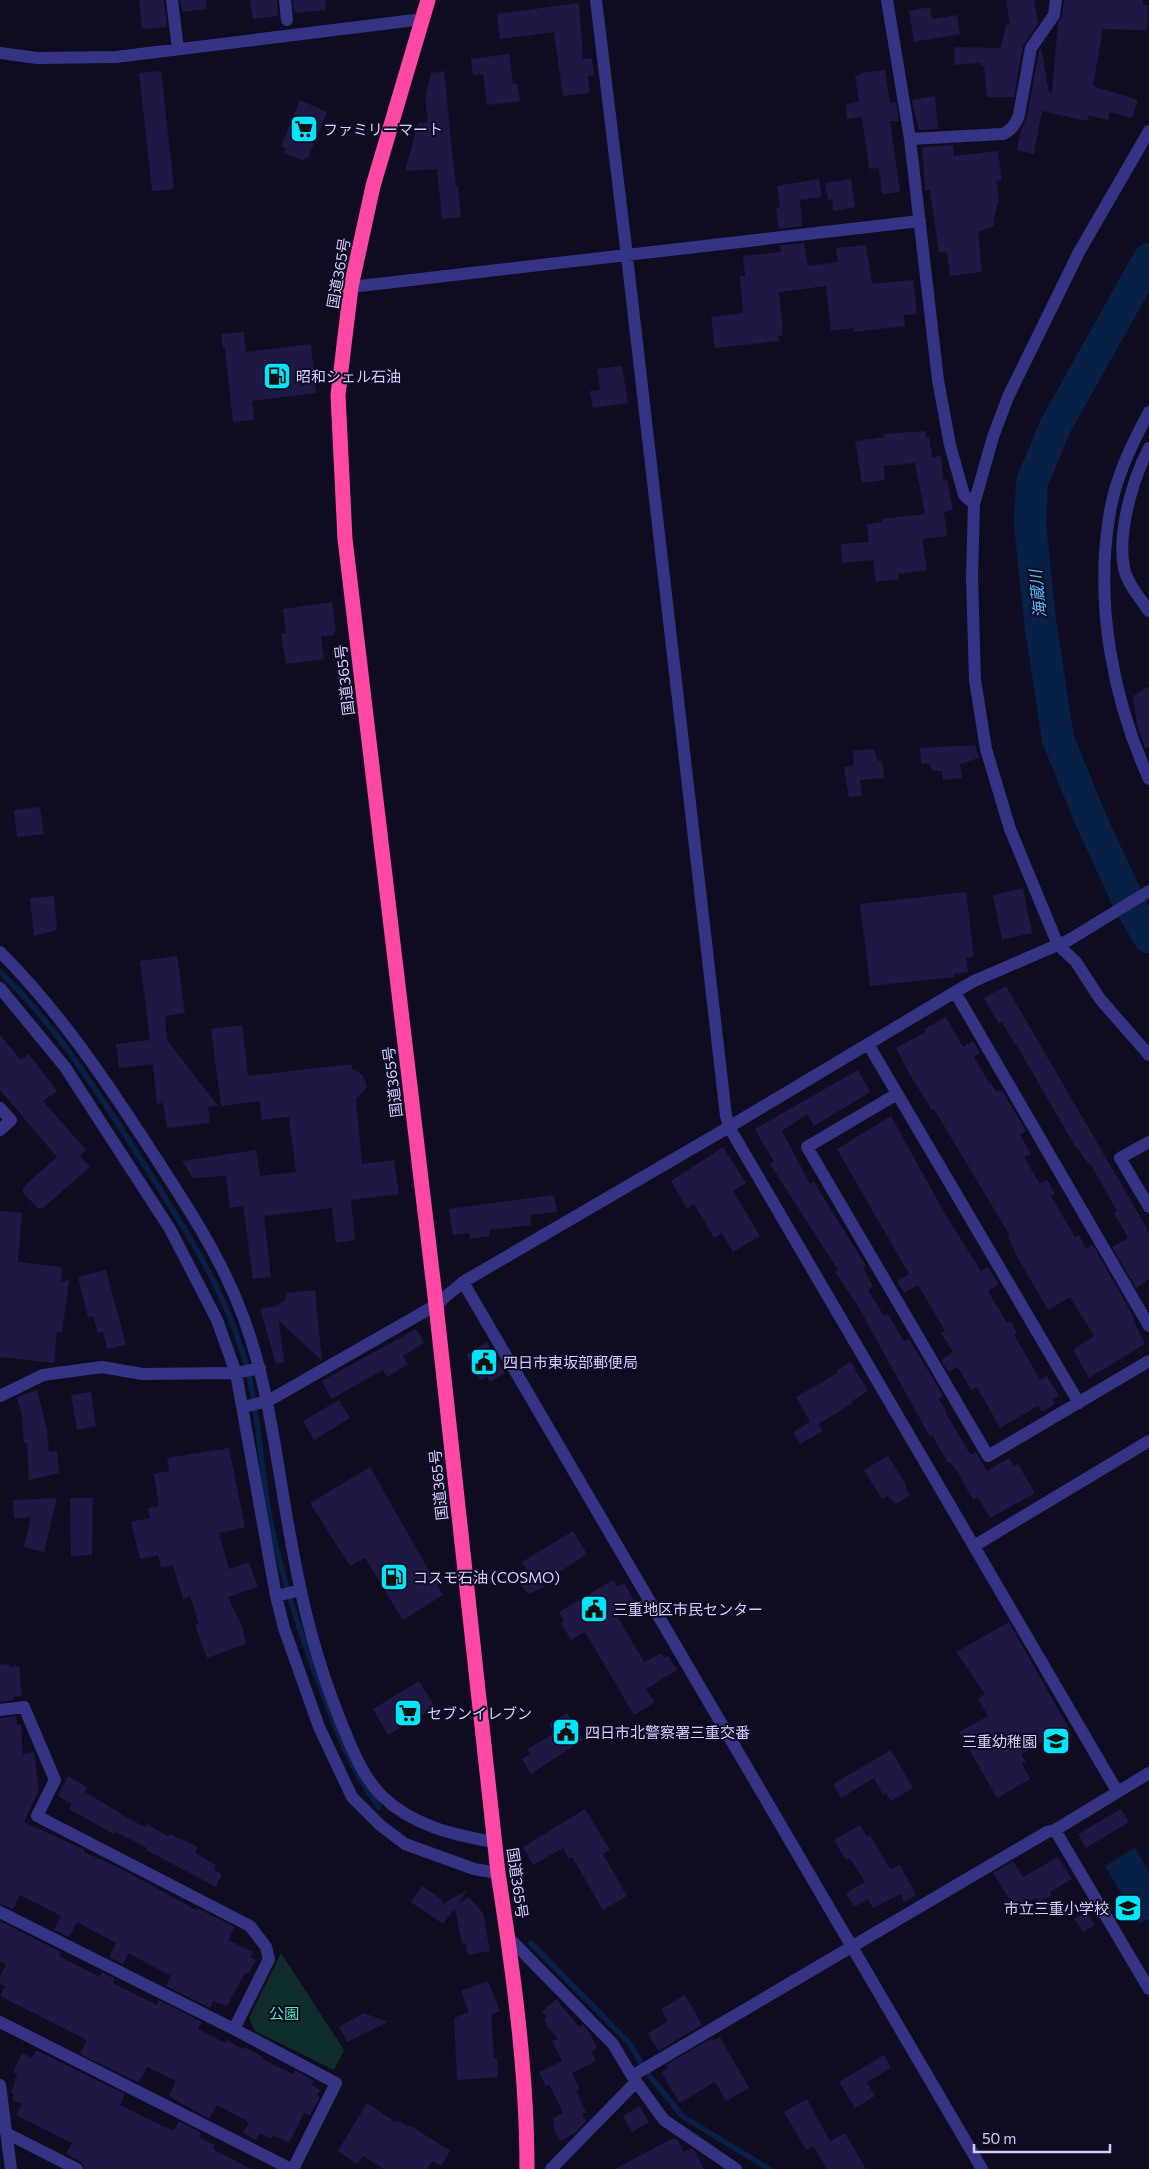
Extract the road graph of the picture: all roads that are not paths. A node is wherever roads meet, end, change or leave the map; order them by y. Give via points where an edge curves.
1 (172, 0) edge
2 (285, 0) edge
3 (428, 0) edge
4 (596, 0) edge
5 (888, 0) edge
6 (1056, 0) edge
7 (423, 19) junction
8 (287, 20) dead end
9 (178, 49) junction
10 (0, 53) edge
11 (1149, 131) edge
12 (910, 138) junction
13 (920, 221) junction
14 (627, 256) junction
15 (352, 287) junction
16 (1149, 412) edge
17 (1149, 448) edge
18 (974, 504) junction
19 (1149, 611) edge
20 (1149, 779) edge
21 (1149, 891) edge
22 (1064, 943) junction
23 (0, 952) edge
24 (0, 988) edge
25 (955, 992) junction
26 (868, 1044) junction
27 (1149, 1055) edge
28 (897, 1094) junction
29 (0, 1108) edge
30 (729, 1127) junction
31 (0, 1130) edge
32 (1149, 1142) edge
33 (1149, 1207) edge
34 (463, 1282) junction
35 (436, 1305) junction
36 (1149, 1326) edge
37 (1149, 1361) edge
38 (260, 1368) junction
39 (236, 1373) junction
40 (0, 1396) edge
41 (268, 1401) junction
42 (1079, 1403) junction
43 (243, 1407) junction
44 (1149, 1441) edge
45 (974, 1546) junction
46 (301, 1590) junction
47 (276, 1596) junction
48 (0, 1710) edge
49 (1149, 1773) edge
50 (1117, 1791) junction
51 (1055, 1830) junction
52 (494, 1842) junction
53 (498, 1873) junction
54 (0, 1912) edge
55 (508, 1937) junction
56 (851, 1946) junction
57 (1149, 1990) edge
58 (0, 2022) edge
59 (234, 2029) junction
60 (634, 2077) junction
61 (0, 2085) edge
62 (6, 2134) junction
63 (11, 2169) edge
64 (77, 2169) edge
65 (292, 2169) edge
66 (527, 2169) edge
67 (551, 2169) edge
68 (736, 2169) edge
69 (982, 2169) edge

1 - 9 street
2 - 8 street
3 - 7 highway, 国道365号
4 - 14 street
5 - 12 street
6 - 12 street via 1054,15 1031,48 1020,116 1008,132
7 - 9 street
7 - 15 highway, 国道365号 via 373,186
9 - 10 street via 94,58 37,58
11 - 18 street via 1079,252 1008,397
12 - 13 street
13 - 14 street
13 - 18 street via 933,348 950,445 964,494
14 - 15 street
14 - 30 street
15 - 35 highway, 国道365号 via 338,395 345,539
16 - 20 street via 1116,485 1109,518 1104,581 1124,718
17 - 19 street via 1141,463 1123,536 1124,568 1128,580
18 - 22 street via 972,613 979,715 1010,829
21 - 22 street
22 - 25 street
22 - 27 street via 1100,999
23 - 38 street via 34,987 77,1040 197,1221 238,1303
24 - 39 street via 65,1067 170,1229 217,1320
25 - 26 street
25 - 36 street
26 - 28 street
26 - 30 street
28 - 42 street
28 - 42 street via 807,1147 988,1456
29 - 31 street via 10,1120
30 - 34 street
30 - 45 street
32 - 33 street via 1120,1158
34 - 35 street
34 - 56 street
35 - 41 street
35 - 52 highway, 国道365号
37 - 42 street
38 - 39 street
38 - 41 street
39 - 40 street via 142,1374 102,1367 43,1375
39 - 43 street
41 - 43 street
41 - 46 street
43 - 47 street
44 - 45 street
45 - 50 street
46 - 47 street
46 - 52 street via 334,1706 355,1758 381,1795 406,1816 462,1836
47 - 53 street via 319,1727 352,1798 405,1844 474,1869
48 - 59 street via 24,1707 55,1780 37,1816 250,1926 266,1948 269,1959
49 - 50 street
50 - 51 street
51 - 56 street
51 - 57 street
52 - 53 highway, 国道365号
53 - 55 highway, 国道365号
54 - 59 street
55 - 60 street via 613,2044
55 - 66 highway, 国道365号 via 527,2115
56 - 60 street via 655,2061
56 - 69 street
58 - 65 street
59 - 65 street via 336,2083
60 - 67 street
60 - 68 street via 664,2120
61 - 62 street
62 - 63 street
62 - 64 street

